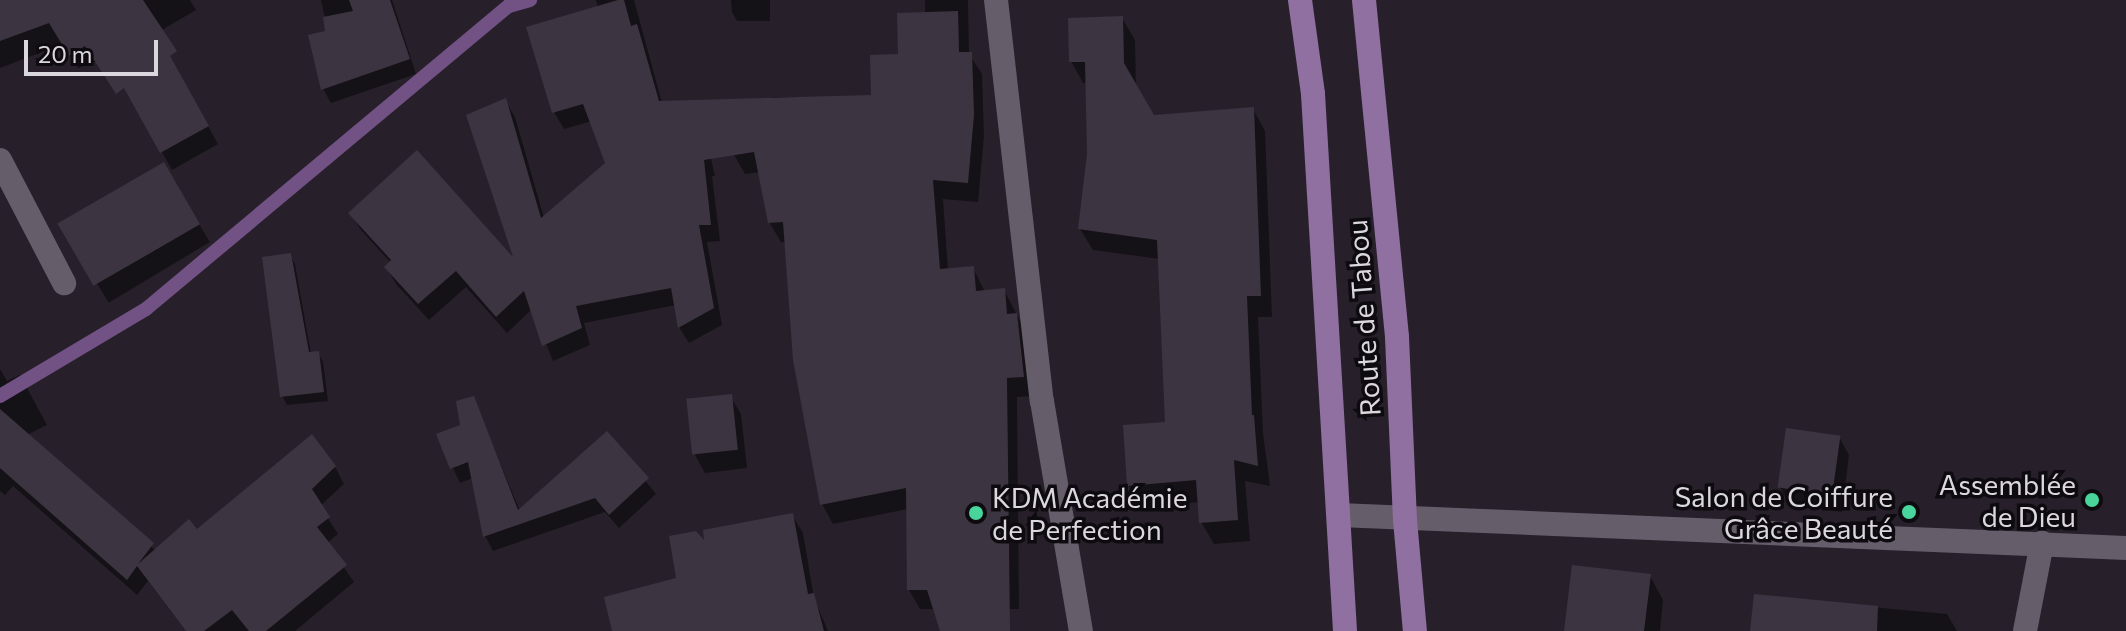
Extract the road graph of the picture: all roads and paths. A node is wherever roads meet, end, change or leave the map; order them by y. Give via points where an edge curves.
1 (996, 0) edge
2 (1300, 0) edge
3 (1364, 0) edge
4 (0, 160) edge
5 (64, 283) dead end
6 (1339, 515) junction
7 (1405, 520) junction
8 (2042, 543) junction
9 (2126, 548) edge
10 (1081, 631) edge
11 (1345, 631) edge
12 (1415, 631) edge
13 (2025, 631) edge

1 - 10 street via 1042,401
2 - 6 main road, Route de Tabou via 1313,94
3 - 7 main road, Route de Tabou via 1397,337
4 - 5 street
6 - 7 street
6 - 11 main road, Route de Tabou
7 - 8 street
7 - 12 main road, Route de Tabou
8 - 9 street
8 - 13 street

